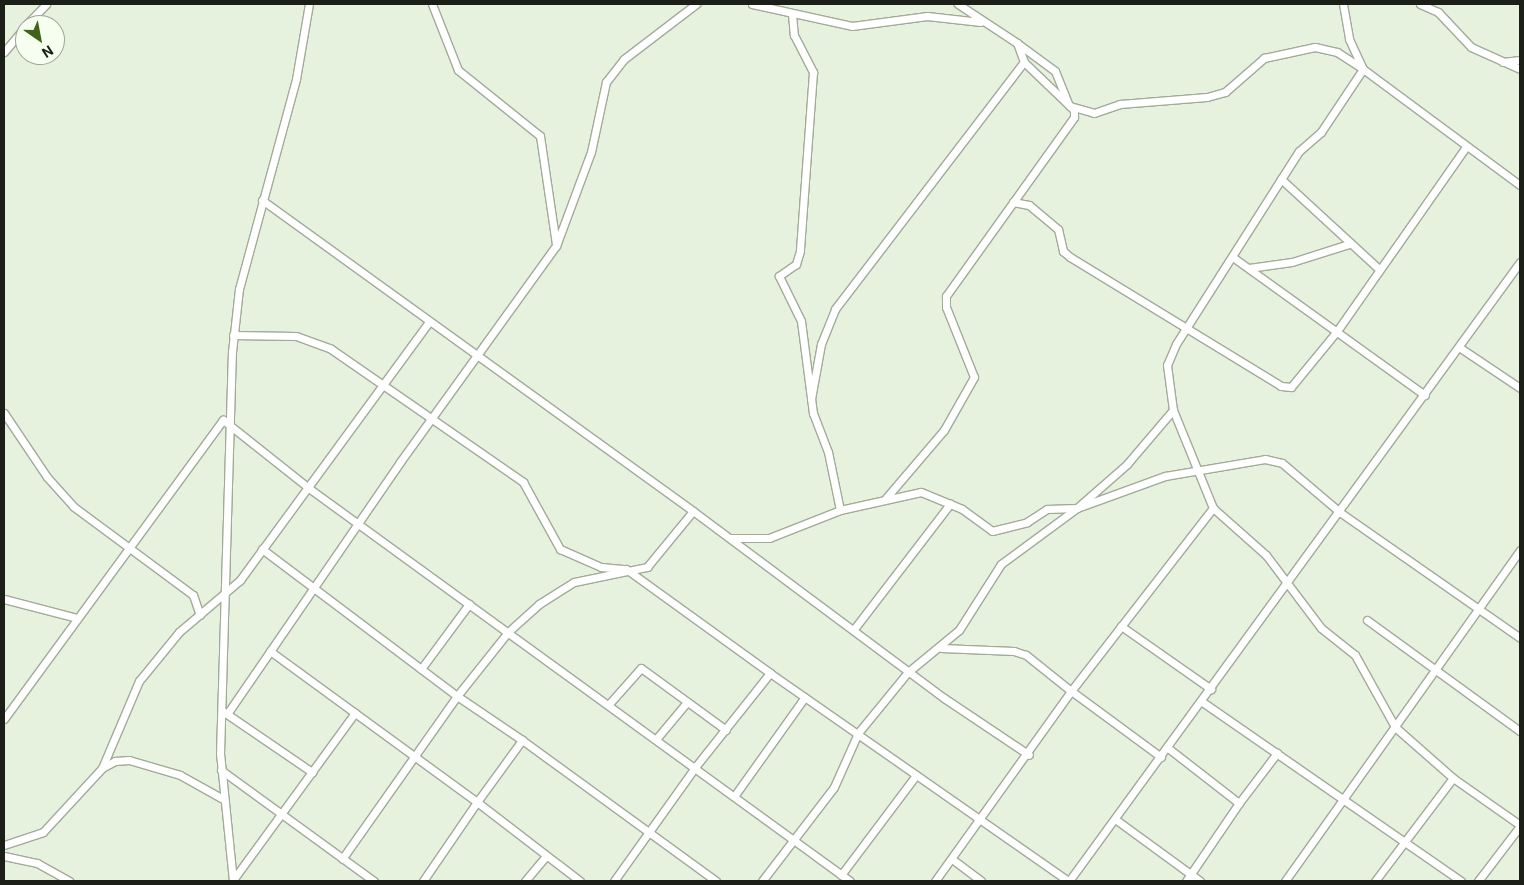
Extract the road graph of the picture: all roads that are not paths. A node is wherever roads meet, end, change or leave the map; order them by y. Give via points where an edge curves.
1 (46, 4) edge
2 (309, 4) edge
3 (432, 4) edge
4 (696, 4) edge
5 (752, 4) edge
6 (958, 4) edge
7 (1343, 4) edge
8 (1420, 4) edge
9 (792, 14) junction
10 (36, 15) edge
11 (982, 22) junction
12 (15, 39) edge
13 (1017, 43) junction
14 (4, 52) edge
15 (1520, 60) edge
16 (1024, 62) junction
17 (1499, 62) junction
18 (1520, 68) edge
19 (1363, 69) junction
20 (1069, 105) junction
21 (1466, 147) junction
22 (1281, 179) junction
23 (1520, 185) edge
24 (262, 200) junction
25 (1013, 202) junction
26 (1349, 244) junction
27 (556, 246) junction
28 (1234, 258) junction
29 (1520, 262) edge
30 (1249, 268) junction
31 (1379, 269) junction
32 (428, 323) junction
33 (1186, 329) junction
34 (1337, 331) junction
35 (233, 336) junction
36 (1459, 347) junction
37 (475, 358) junction
38 (385, 386) junction
39 (1520, 388) edge
40 (1425, 395) junction
41 (810, 401) junction
42 (1173, 410) junction
43 (4, 413) edge
44 (433, 419) junction
45 (231, 428) junction
46 (1200, 468) junction
47 (310, 489) junction
48 (886, 499) junction
49 (950, 504) junction
50 (1077, 508) junction
51 (1213, 508) junction
52 (840, 510) junction
53 (693, 511) junction
54 (1341, 513) junction
55 (359, 521) junction
56 (731, 538) junction
57 (128, 548) junction
58 (262, 549) junction
59 (1520, 550) edge
60 (626, 570) junction
61 (1289, 585) junction
62 (312, 587) junction
63 (224, 596) junction
64 (4, 600) edge
65 (469, 604) junction
66 (1477, 608) junction
67 (200, 615) junction
68 (77, 618) junction
69 (1367, 620) dead end
70 (1121, 626) junction
71 (854, 630) junction
72 (508, 632) junction
73 (1520, 638) edge
74 (941, 648) junction
75 (270, 651) junction
76 (421, 669) junction
77 (1434, 670) junction
78 (908, 672) junction
79 (770, 673) junction
80 (1211, 688) junction
81 (1071, 691) junction
82 (457, 696) junction
83 (805, 697) junction
84 (1201, 701) junction
85 (687, 702) junction
86 (609, 704) junction
87 (224, 712) junction
88 (355, 713) junction
89 (4, 719) edge
90 (1395, 727) junction
91 (726, 730) junction
92 (1520, 731) edge
93 (858, 733) junction
94 (657, 738) junction
95 (522, 740) junction
96 (1168, 748) junction
97 (1277, 753) junction
98 (1029, 755) junction
99 (416, 757) junction
100 (1161, 757) junction
101 (696, 766) junction
102 (102, 768) junction
103 (220, 770) junction
104 (312, 772) junction
105 (916, 775) junction
106 (1453, 778) junction
107 (735, 794) junction
108 (223, 799) junction
109 (1344, 800) junction
110 (477, 802) junction
111 (1239, 803) junction
112 (280, 815) junction
113 (1115, 819) junction
114 (980, 822) junction
115 (1520, 826) edge
116 (649, 832) junction
117 (794, 839) junction
118 (1407, 842) junction
119 (4, 845) edge
120 (4, 856) edge
121 (546, 856) junction
122 (342, 859) junction
123 (952, 859) junction
124 (1191, 874) junction
125 (841, 875) junction
126 (69, 881) edge
127 (233, 881) edge
128 (374, 881) edge
129 (423, 881) edge
130 (525, 881) edge
131 (580, 881) edge
132 (614, 881) edge
133 (716, 881) edge
134 (762, 881) edge
135 (850, 881) edge
136 (935, 881) edge
137 (981, 881) edge
138 (1068, 881) edge
139 (1186, 881) edge
140 (1200, 881) edge
141 (1285, 881) edge
142 (1375, 881) edge
143 (1460, 881) edge
144 (1478, 881) edge

1 - 10 street
2 - 24 street via 296,79
3 - 27 street via 458,70 540,136
4 - 27 street via 624,59 606,82 591,152
5 - 9 street
6 - 11 street
7 - 19 street via 1350,38
8 - 17 street via 1438,12 1471,47
9 - 11 street via 852,26 927,16
9 - 41 street via 794,36 813,72 800,251 796,264 779,276 801,321
11 - 13 street
12 - 14 street
13 - 16 street
13 - 20 street via 1055,71
15 - 17 street
16 - 20 street
16 - 41 street via 835,309 822,344
17 - 18 street
19 - 20 street via 1337,52 1315,47 1264,58 1225,92 1207,97 1120,104 1094,113
19 - 21 street
19 - 22 street via 1327,124 1299,150
20 - 25 street via 1074,110 1072,124
21 - 23 street
21 - 31 street
22 - 26 street
22 - 28 street
24 - 32 street via 314,234
24 - 35 street via 239,289
25 - 33 street via 1029,205 1058,229 1063,251 1070,257
25 - 48 street via 946,296 946,307 974,372 972,383 944,430
26 - 30 street via 1292,262
26 - 31 street
27 - 37 street
28 - 30 street
28 - 33 street
29 - 36 street
30 - 34 street
31 - 34 street
32 - 37 street
32 - 38 street
33 - 34 street via 1281,386 1291,387
33 - 42 street via 1167,365
34 - 40 street
35 - 38 street via 314,340
35 - 45 street
36 - 39 street
36 - 40 street
37 - 44 street
37 - 53 street
38 - 44 street
38 - 47 street
40 - 54 street
41 - 52 street via 828,452
42 - 46 street
42 - 50 street via 1126,464
43 - 57 street via 47,477 74,507
44 - 55 street
44 - 60 street via 523,482 560,549 600,568
45 - 47 street
45 - 57 street via 223,420 213,430
45 - 63 street
46 - 50 street
46 - 51 street
46 - 54 street via 1265,458 1282,463
47 - 55 street
47 - 58 street
48 - 49 street via 920,492
48 - 52 street
49 - 50 street via 992,531 1027,522 1048,509
49 - 71 street
50 - 74 street via 1001,564 971,616
51 - 61 street via 1266,555
51 - 70 street
52 - 56 street via 769,538
53 - 56 street
53 - 60 street via 647,567
54 - 61 street
54 - 66 street
55 - 62 street
55 - 65 street
56 - 71 street
57 - 67 street via 193,595
57 - 68 street
58 - 62 street
58 - 63 street
59 - 66 street
60 - 72 street via 563,587
60 - 79 street
61 - 80 street
61 - 90 street via 1321,628 1355,654
62 - 75 street
62 - 76 street
63 - 67 street
63 - 87 street
64 - 68 street
65 - 72 street
65 - 76 street
66 - 73 street
66 - 77 street
67 - 102 street via 179,632 130,694
68 - 89 street
69 - 77 street
70 - 80 street
70 - 81 street
71 - 78 street
72 - 82 street
72 - 86 street
74 - 78 street
74 - 81 street via 1014,651 1026,655
75 - 87 street
75 - 88 street
76 - 82 street
77 - 90 street
77 - 92 street
78 - 93 street
78 - 98 street
79 - 83 street
79 - 91 street
80 - 84 street
81 - 98 street
81 - 100 street
82 - 95 street
82 - 99 street
83 - 93 street
83 - 107 street
84 - 96 street
84 - 97 street
85 - 86 street via 641,668
85 - 91 street
85 - 94 street
86 - 94 street
87 - 103 street
87 - 104 street
88 - 99 street
88 - 104 street
90 - 106 street
90 - 109 street
91 - 101 street
93 - 105 street
93 - 117 street via 834,787
94 - 101 street
95 - 110 street
95 - 116 street
96 - 100 street
96 - 111 street
97 - 109 street
97 - 111 street
98 - 114 street
99 - 110 street
99 - 122 street
100 - 113 street
101 - 107 street
101 - 116 street
102 - 108 street via 129,760 180,775
102 - 119 street via 44,832
103 - 108 street
103 - 112 street
104 - 112 street
105 - 114 street
105 - 125 street
106 - 115 street
106 - 118 street
107 - 117 street
108 - 127 street
109 - 118 street
109 - 141 street
110 - 121 street
110 - 129 street
111 - 124 street
112 - 122 street
112 - 127 street
113 - 124 street
113 - 138 street
114 - 123 street
114 - 138 street
115 - 144 street
116 - 132 street
116 - 133 street
117 - 125 street
117 - 134 street
118 - 142 street
118 - 143 street
120 - 126 street via 37,863
121 - 130 street
121 - 131 street
122 - 128 street
123 - 136 street
123 - 137 street
124 - 139 street
124 - 140 street
125 - 135 street

